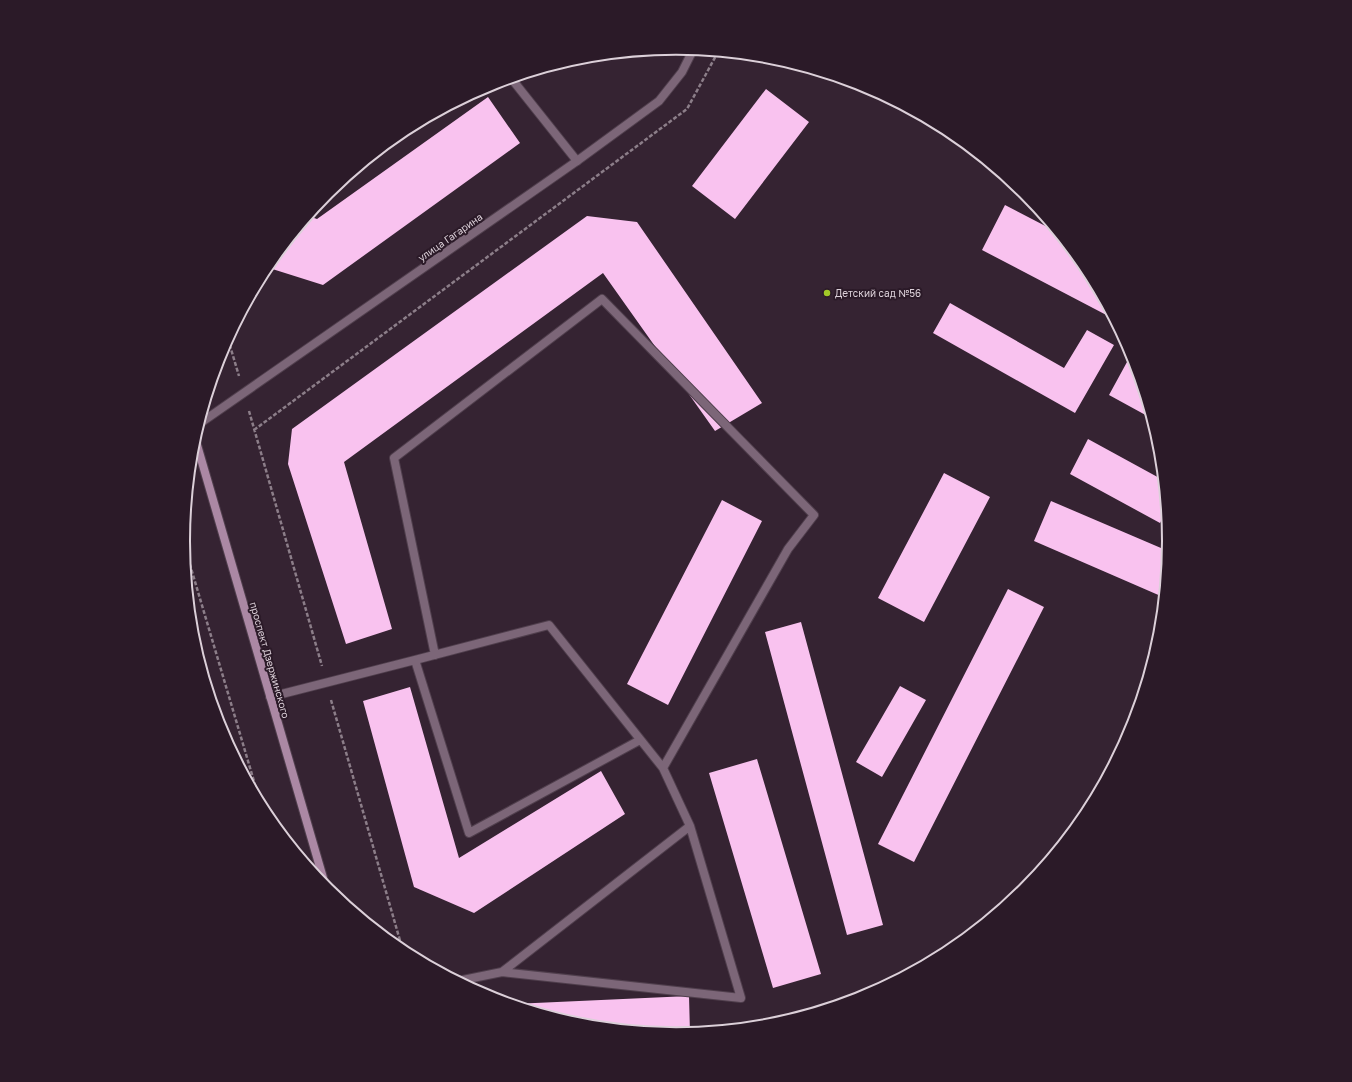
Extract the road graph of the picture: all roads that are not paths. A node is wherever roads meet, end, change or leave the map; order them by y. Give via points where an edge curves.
1 (691, 55) edge
2 (515, 83) edge
3 (577, 161) junction
4 (206, 419) edge
5 (198, 450) edge
6 (435, 655) junction
7 (415, 660) junction
8 (270, 697) junction
9 (640, 740) junction
10 (663, 768) junction
11 (690, 826) junction
12 (322, 873) edge
13 (502, 972) junction
14 (466, 979) edge

1 - 3 street, улица Гагарина via 660,101
2 - 3 street
3 - 4 street, улица Гагарина
5 - 8 main road, проспект Дзержинского
6 - 7 street
6 - 9 street via 549,625
6 - 10 street via 394,458 602,299 814,514 788,550
7 - 8 street
7 - 9 street via 469,833
8 - 12 main road, проспект Дзержинского
9 - 10 street
10 - 11 street
11 - 13 street
11 - 13 street via 741,998
13 - 14 street

